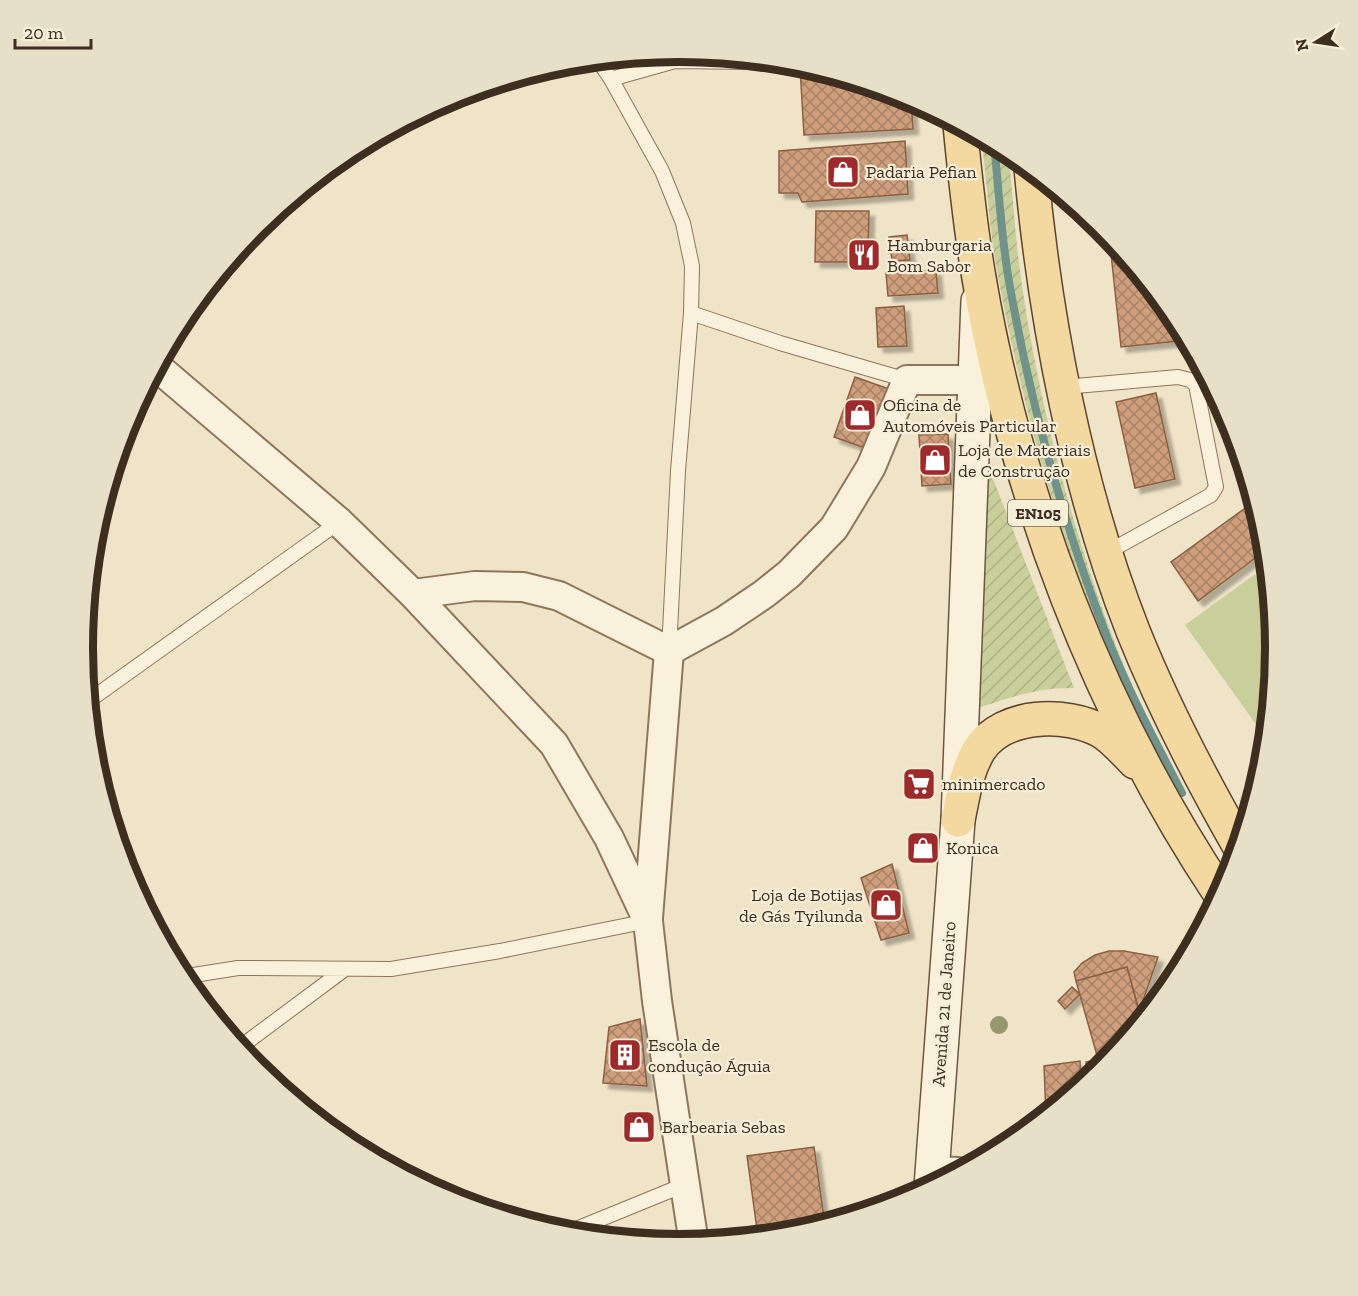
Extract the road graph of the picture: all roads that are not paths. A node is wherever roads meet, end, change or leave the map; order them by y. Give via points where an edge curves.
1 (671, 62) edge
2 (602, 67) edge
3 (611, 80) junction
4 (961, 134) edge
5 (1033, 180) edge
6 (979, 279) junction
7 (691, 313) junction
8 (162, 371) edge
9 (907, 380) junction
10 (974, 380) junction
11 (1064, 387) junction
12 (339, 522) junction
13 (1106, 553) junction
14 (413, 594) junction
15 (669, 651) junction
16 (95, 696) edge
17 (1148, 773) junction
18 (958, 820) junction
19 (1234, 836) edge
20 (1213, 883) edge
21 (648, 921) junction
22 (345, 969) junction
23 (192, 975) edge
24 (246, 1043) edge
25 (940, 1173) edge
26 (684, 1185) junction
27 (584, 1226) edge
28 (692, 1234) edge

1 - 3 lane
2 - 3 lane
3 - 7 lane via 662,171 684,223 692,266
4 - 6 main road, EN105
5 - 11 main road, EN105
6 - 10 main road, Avenida 21 de Janeiro
6 - 17 main road, EN105 via 1006,409 1045,536 1106,686
7 - 9 lane
7 - 15 lane
8 - 12 street
9 - 10 street
9 - 15 street via 871,467 834,528 764,594
10 - 18 main road, Avenida 21 de Janeiro
11 - 13 main road, EN105
11 - 13 lane via 1178,377 1196,385 1216,487 1211,495
12 - 14 street
12 - 16 lane
13 - 19 main road, EN105 via 1149,670 1184,746
14 - 15 street via 476,586 523,587 559,596
14 - 21 street via 554,744 609,838
15 - 21 street
17 - 18 main road via 1102,732 1083,725 1034,720 1012,724 980,749 968,775
17 - 20 main road, EN105
18 - 25 main road, Avenida 21 de Janeiro
21 - 22 lane via 391,969
21 - 26 street
22 - 23 lane via 238,968
22 - 24 lane
26 - 27 lane
26 - 28 street

